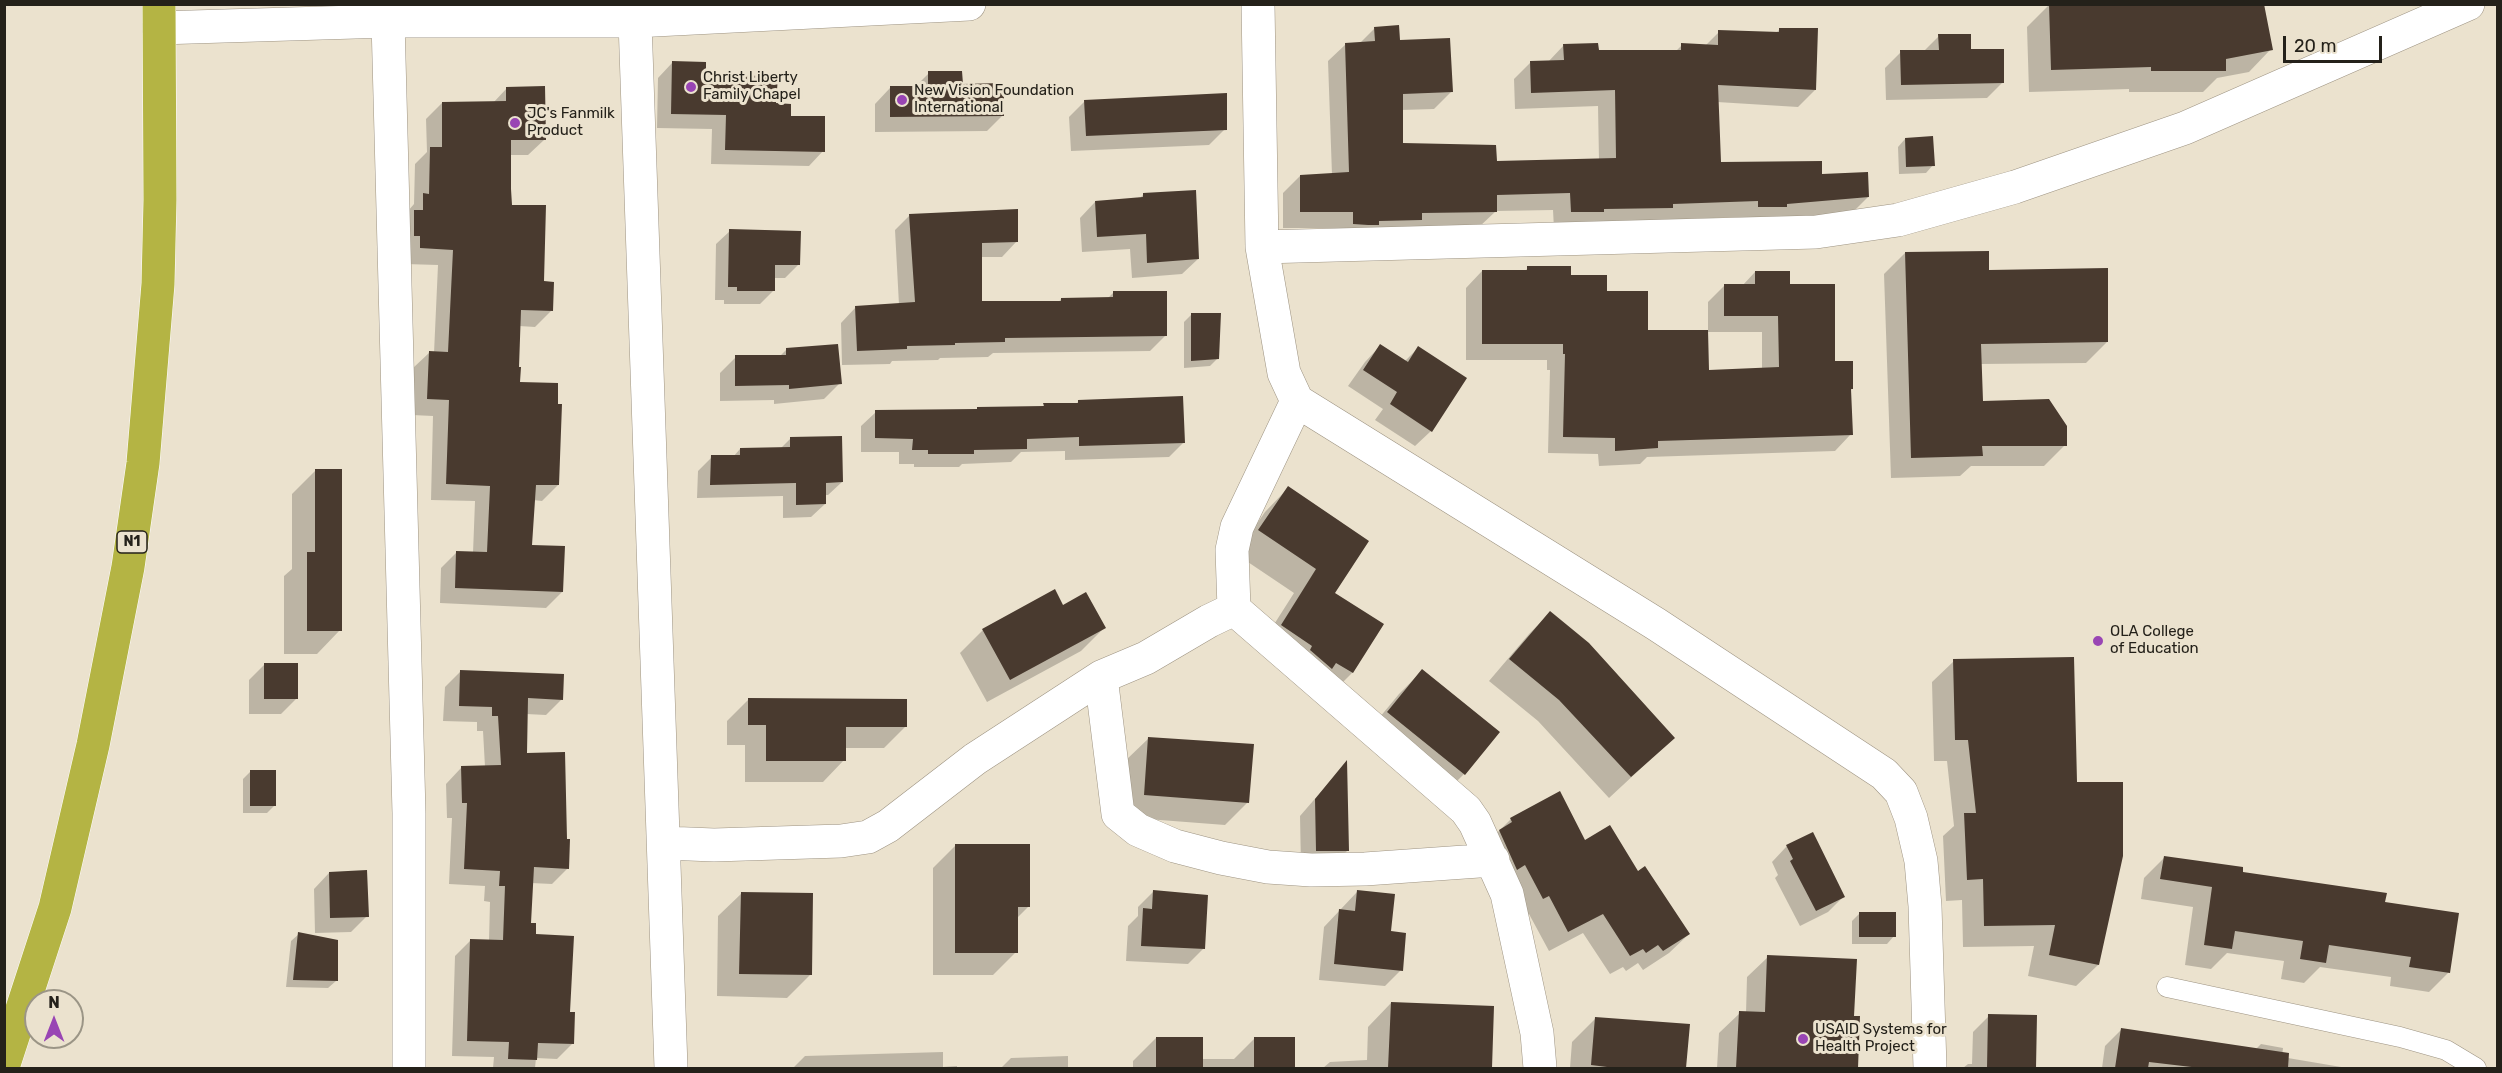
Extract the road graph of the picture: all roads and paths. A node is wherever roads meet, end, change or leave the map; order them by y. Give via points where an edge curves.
1 (969, 4) edge
2 (1258, 4) edge
3 (2468, 4) edge
4 (159, 16) edge
5 (388, 21) junction
6 (635, 21) junction
7 (1262, 247) junction
8 (1297, 401) junction
9 (1234, 609) junction
10 (1101, 677) junction
11 (665, 843) junction
12 (1493, 860) junction
13 (2167, 987) dead end
14 (4, 1064) edge
15 (409, 1068) edge
16 (671, 1068) edge
17 (1540, 1068) edge
18 (1930, 1068) edge
19 (2476, 1068) edge

1 - 6 street
2 - 7 street
3 - 7 street via 2185,128 2015,188 1898,220 1804,232
4 - 5 street
4 - 14 highway, N1 via 158,296 145,452 128,567 93,745 55,908
5 - 6 street
5 - 15 street via 409,813
6 - 11 street
7 - 8 street via 1284,373
8 - 9 street via 1238,527 1232,550
8 - 18 street via 1656,624 1884,774 1901,792 1921,861
9 - 10 street via 1146,658
9 - 12 street via 1466,810
10 - 11 street via 975,759 868,837 714,845
10 - 12 street via 1118,814 1138,830 1175,846 1268,867 1365,869
11 - 16 street
12 - 17 street via 1507,894 1520,949
13 - 19 lane via 2400,1037 2446,1050

